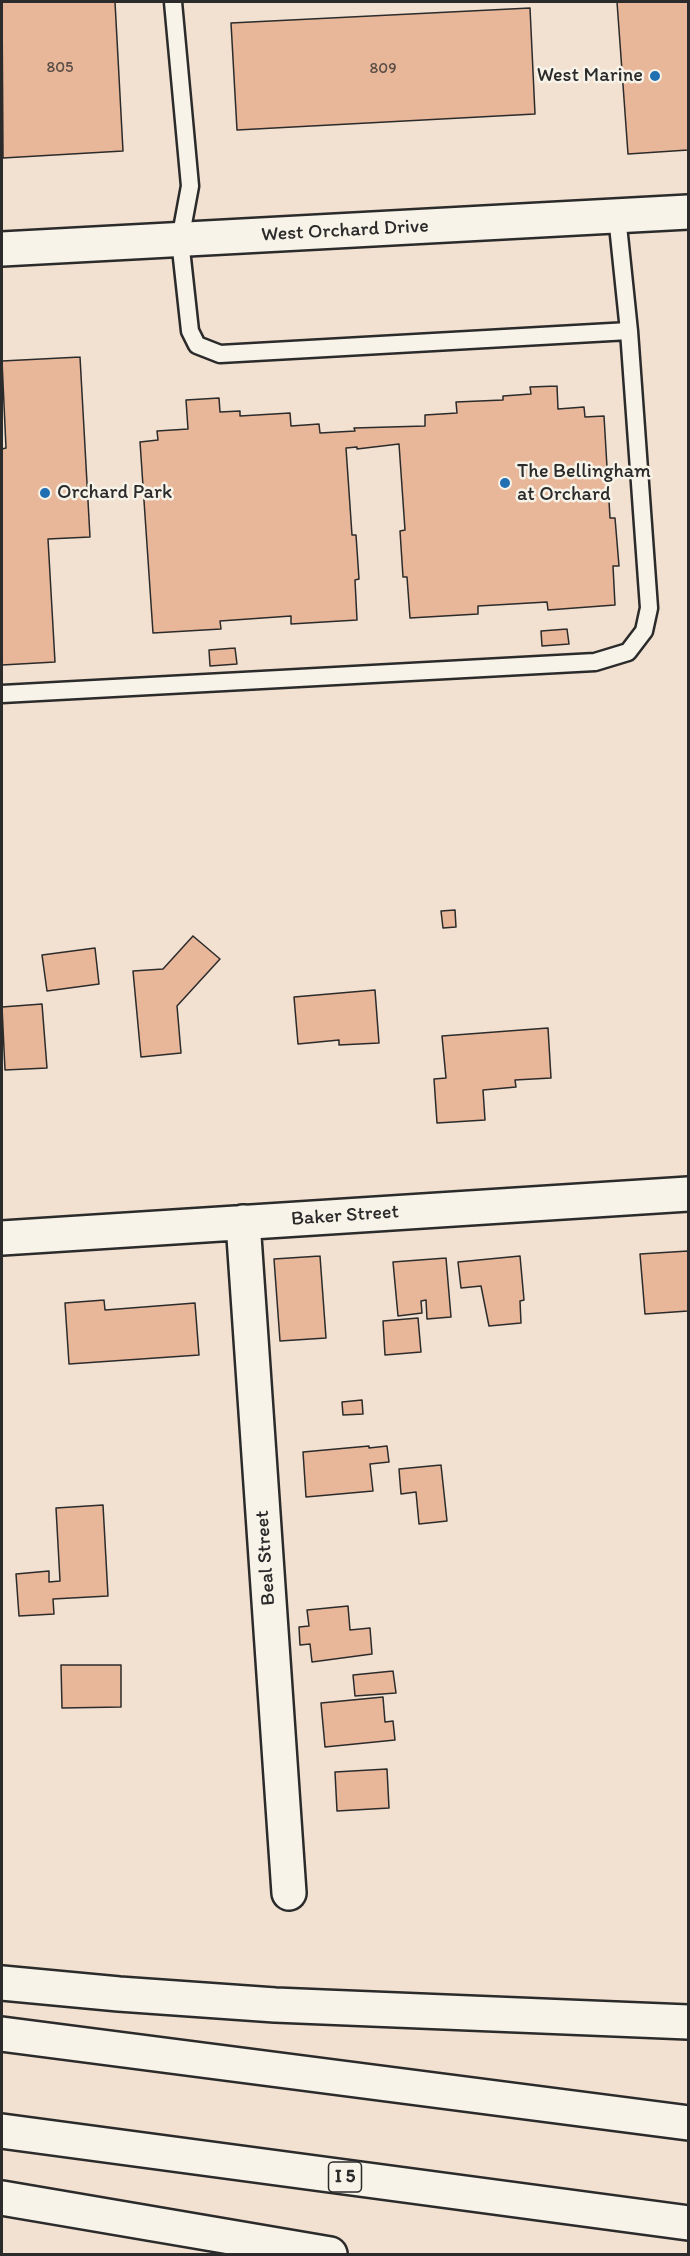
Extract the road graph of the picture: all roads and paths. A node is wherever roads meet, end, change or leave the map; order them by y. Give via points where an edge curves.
1 (173, 2) edge
2 (688, 212) edge
3 (617, 216) junction
4 (180, 240) junction
5 (2, 249) edge
6 (629, 331) junction
7 (2, 694) edge
8 (688, 1194) edge
9 (243, 1222) junction
10 (2, 1238) edge
11 (290, 1893) dead end
12 (2, 1983) edge
13 (688, 2022) edge
14 (2, 2034) edge
15 (688, 2123) edge
16 (2, 2131) edge
17 (2, 2198) edge
18 (688, 2223) edge
19 (330, 2254) edge

1 - 4 lane via 190,186
2 - 3 main road, West Orchard Drive
3 - 4 main road, West Orchard Drive
3 - 6 lane
4 - 5 main road, West Orchard Drive
4 - 6 lane via 190,331 197,345 220,354
6 - 7 lane via 649,608 644,631 628,652 595,662
8 - 9 main road, Baker Street
9 - 10 main road, Baker Street
9 - 11 main road, Beal Street
12 - 13 main road via 275,2005
14 - 15 main road
16 - 18 main road, I 5
17 - 19 main road

